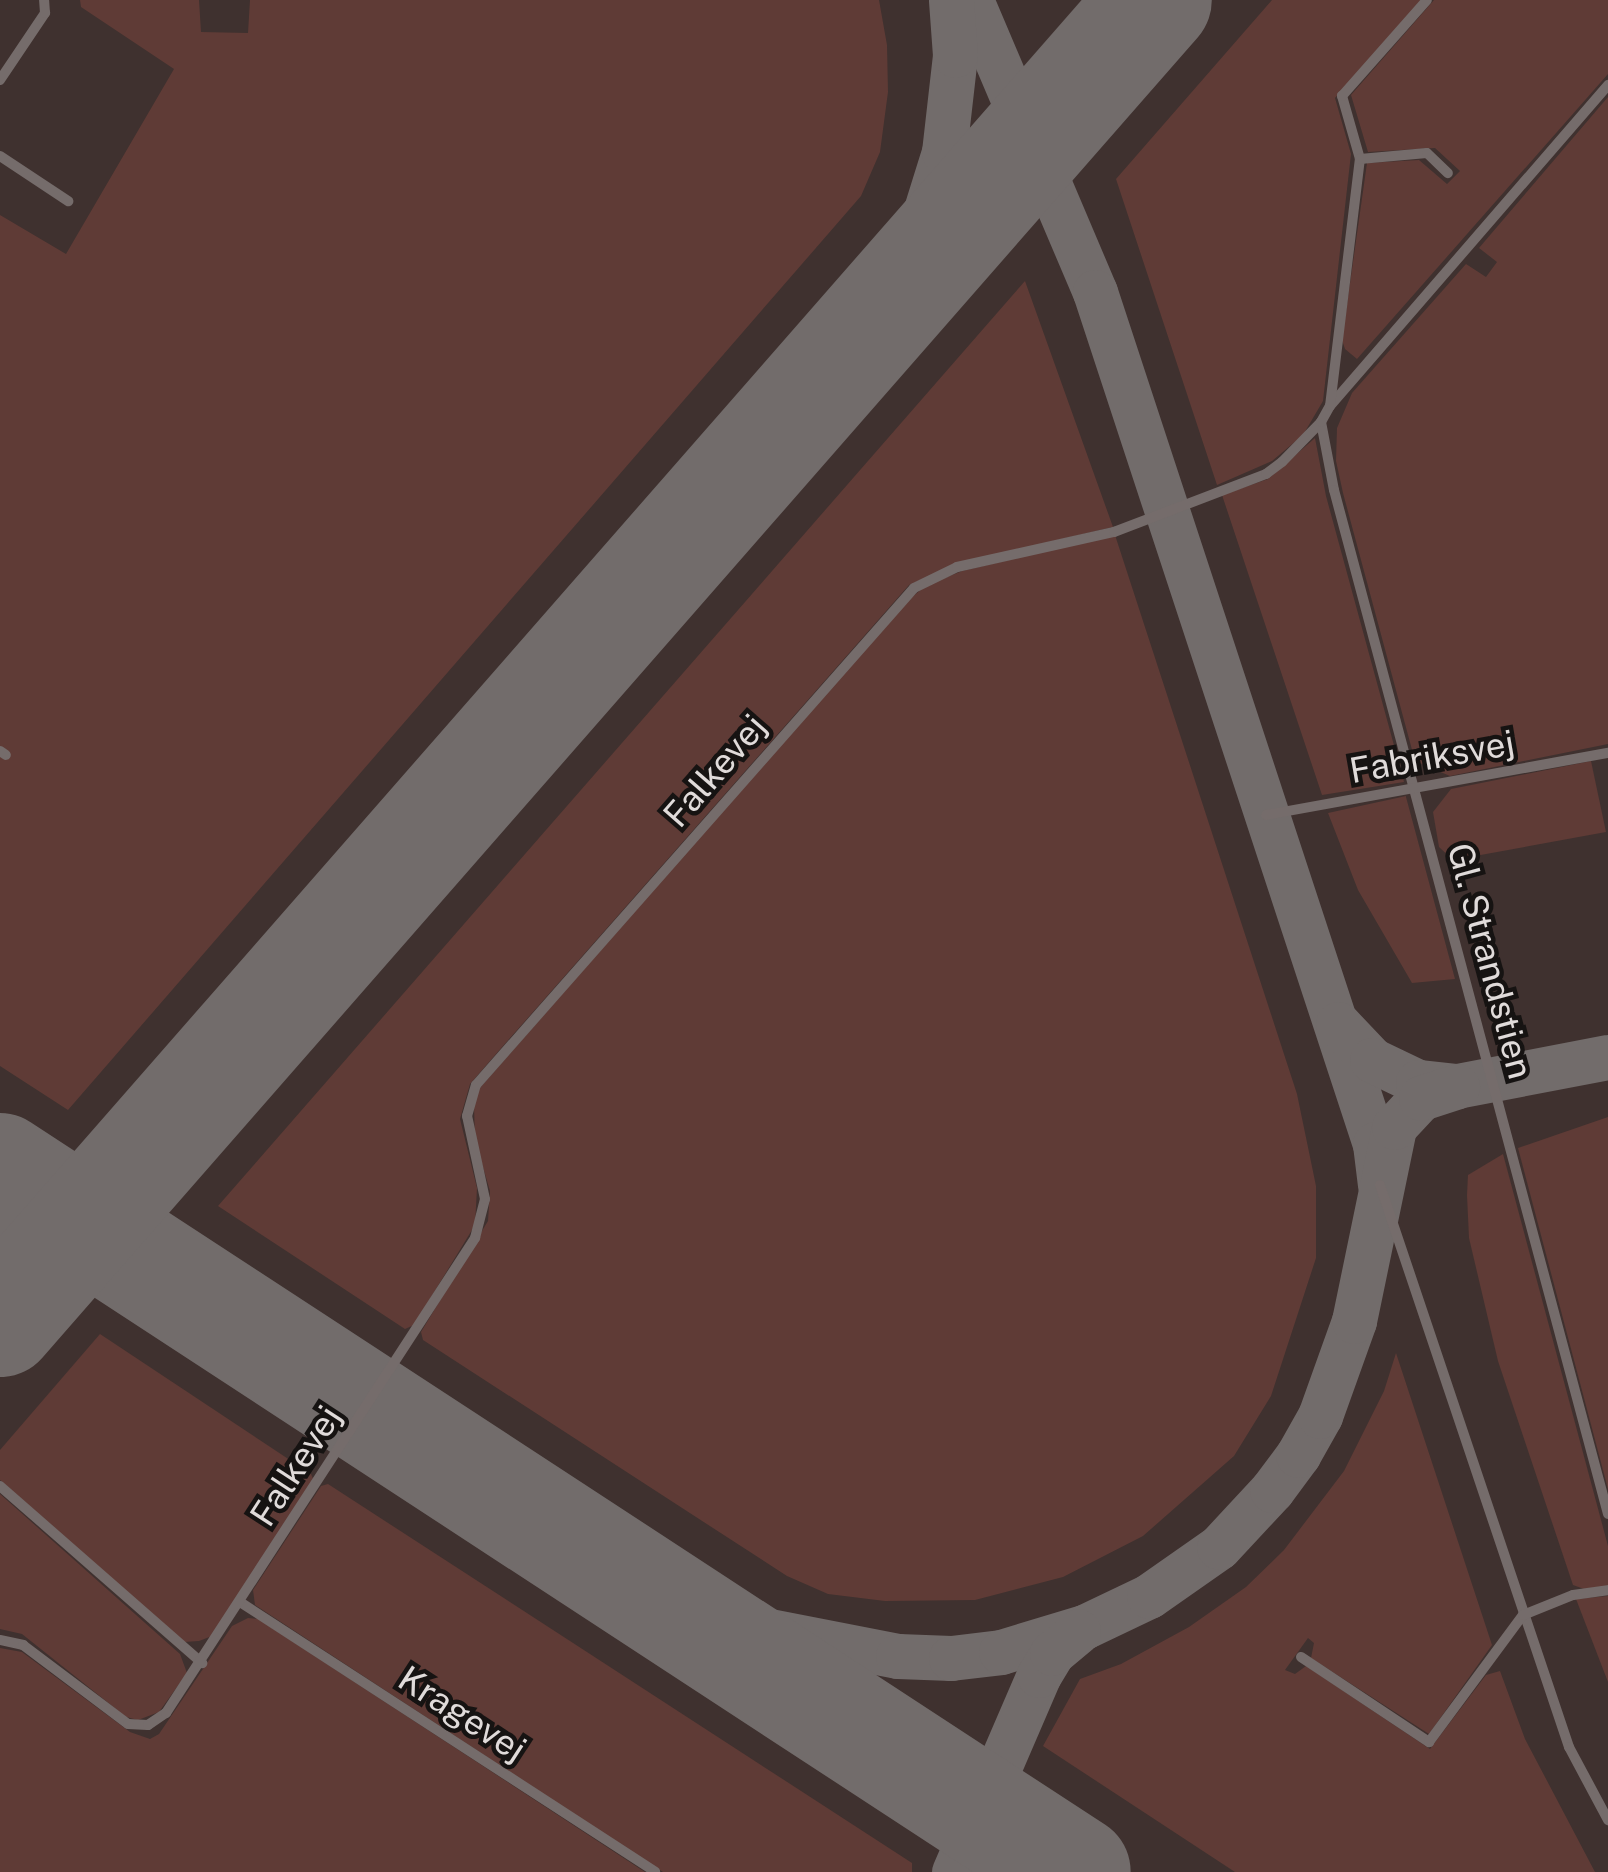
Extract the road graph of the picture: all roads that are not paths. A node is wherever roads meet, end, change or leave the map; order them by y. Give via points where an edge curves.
1 (44, 0) edge
2 (1427, 0) edge
3 (0, 80) edge
4 (1608, 86) edge
5 (0, 156) edge
6 (1360, 159) junction
7 (1448, 173) dead end
8 (68, 201) dead end
9 (1330, 406) junction
10 (1321, 422) junction
11 (1608, 752) edge
12 (1416, 790) junction
13 (1266, 815) dead end
14 (1380, 1185) dead end
15 (0, 1486) edge
16 (1608, 1514) edge
17 (1608, 1590) edge
18 (240, 1602) junction
19 (1523, 1615) junction
20 (0, 1640) edge
21 (1301, 1657) dead end
22 (202, 1663) junction
23 (1608, 1820) edge
24 (654, 1872) edge

1 - 3 lane via 45,13
2 - 6 lane, Falkevej via 1342,96
4 - 9 lane
5 - 8 lane
6 - 7 lane via 1427,153
6 - 9 lane, Falkevej
9 - 10 lane, Falkevej
10 - 12 lane, Gl. Strandstien
10 - 18 lane, Falkevej via 1266,474 1114,532 944,572 921,582 894,609 476,1085 467,1116 485,1198 475,1238
11 - 12 lane, Fabriksvej
12 - 13 lane, Fabriksvej
12 - 16 lane, Gl. Strandstien
14 - 19 lane
15 - 22 lane
17 - 19 lane via 1573,1595
18 - 22 lane, Falkevej
18 - 24 lane, Kragevej
19 - 21 lane via 1430,1742
19 - 23 lane via 1569,1748
20 - 22 lane via 23,1644 138,1726 166,1713

